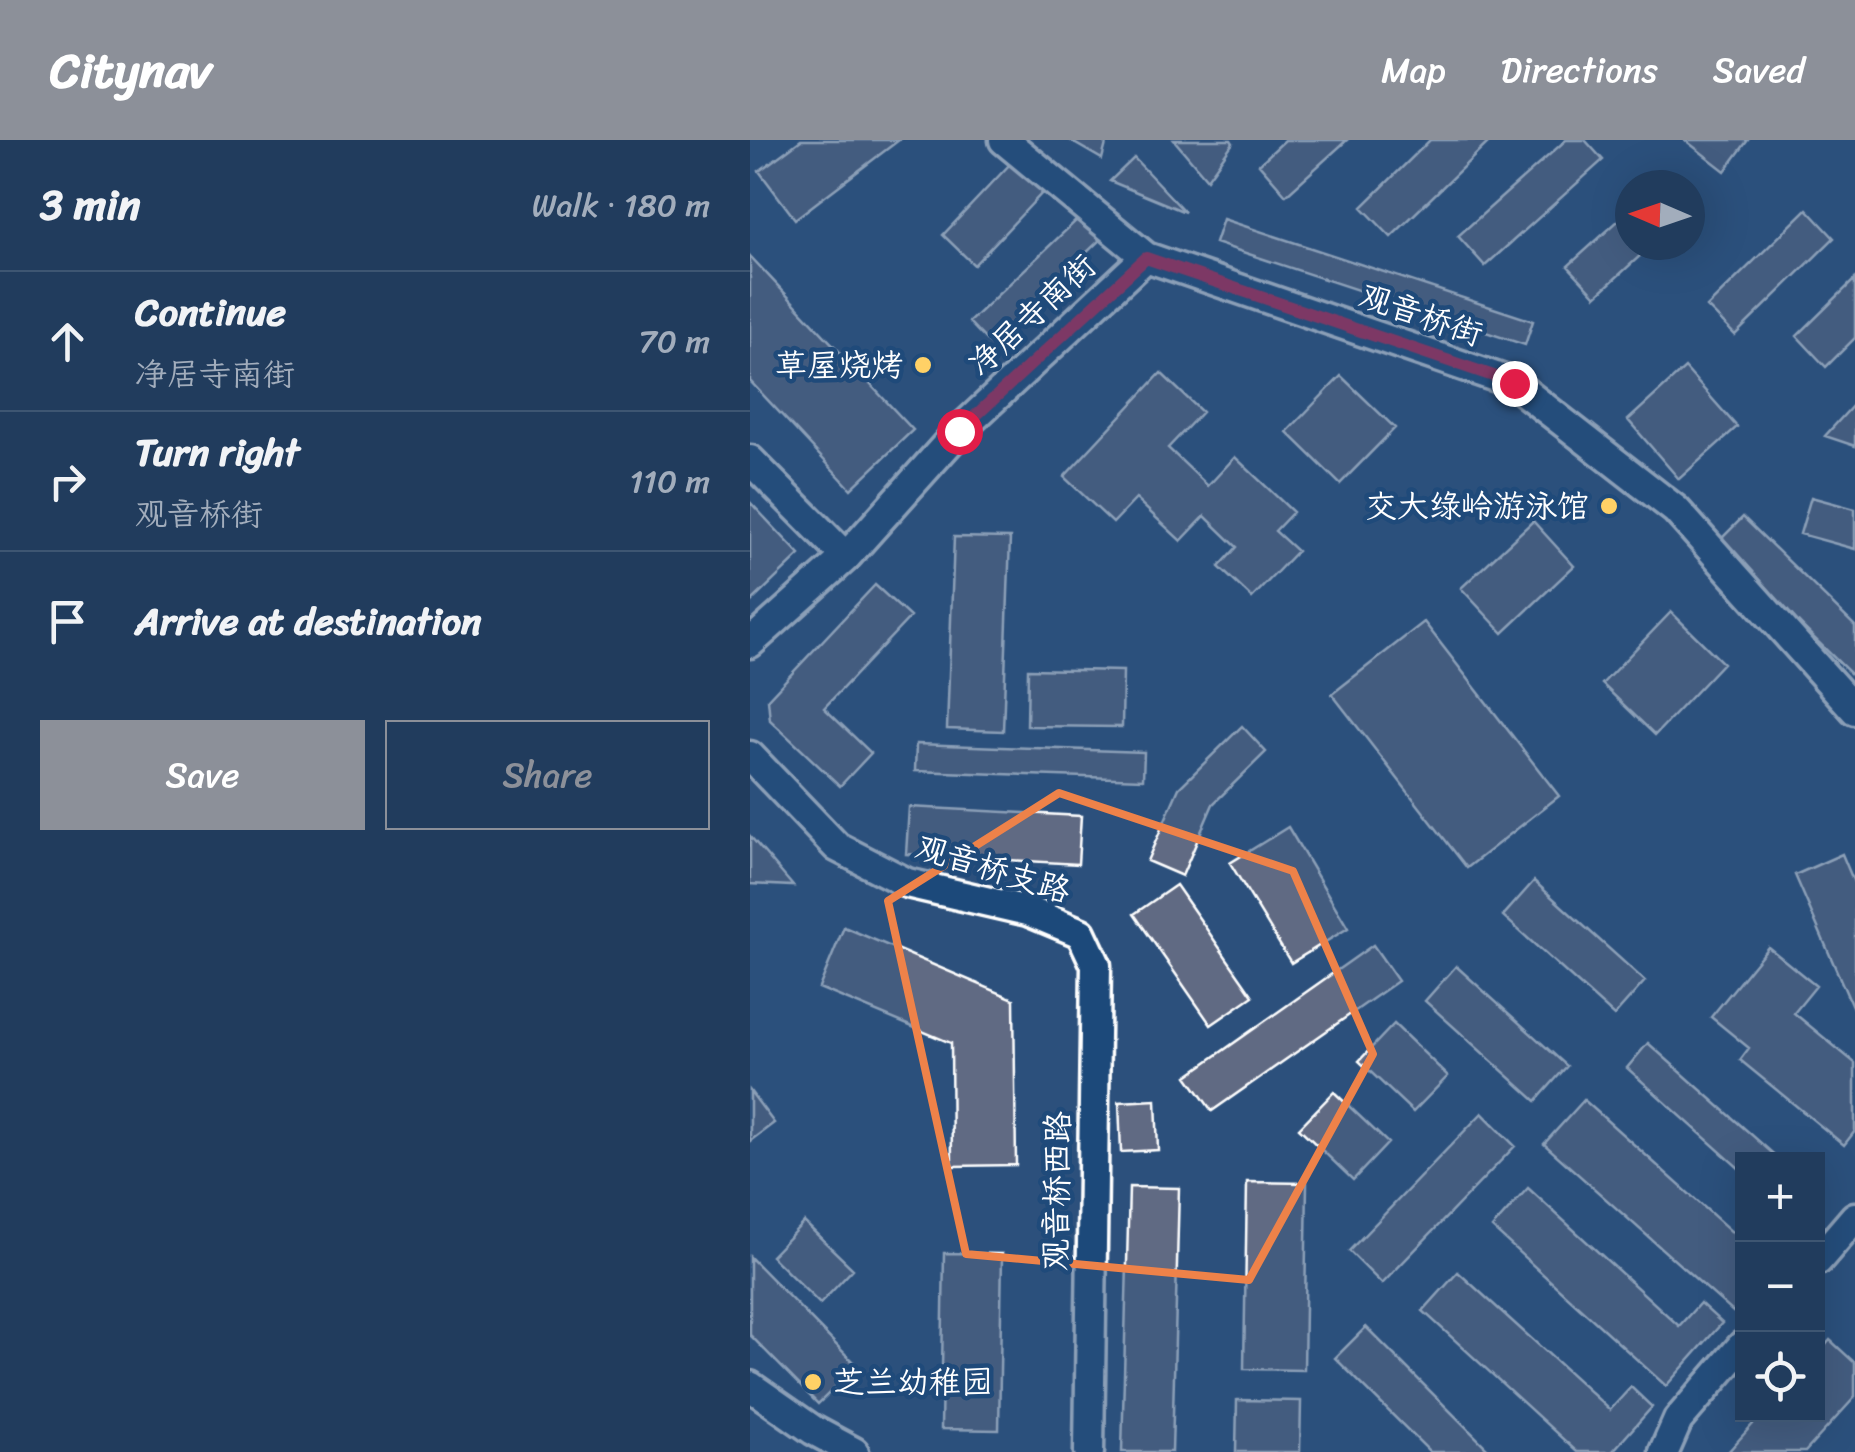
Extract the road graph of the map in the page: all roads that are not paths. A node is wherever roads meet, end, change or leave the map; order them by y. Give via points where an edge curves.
1 (1004, 140) edge
2 (1146, 258) junction
3 (750, 460) edge
4 (846, 557) junction
5 (750, 643) edge
6 (1855, 710) edge
7 (750, 756) edge
8 (1081, 933) joint
9 (1855, 1217) edge
10 (1825, 1252) edge
11 (1735, 1354) edge
12 (750, 1386) edge
13 (854, 1452) edge
14 (1089, 1452) edge
15 (1664, 1452) edge

1 - 2 street, 观音桥街
2 - 4 street, 净居寺南街 via 959,431
2 - 6 street, 观音桥街 via 1514,383 1676,510
3 - 4 street
4 - 5 street, 净居寺南街
7 - 8 street, 观音桥支路 via 837,847 907,883 1028,910
8 - 14 street, 观音桥西路 via 1096,965
9 - 10 street
11 - 15 street via 1678,1420
12 - 13 street

